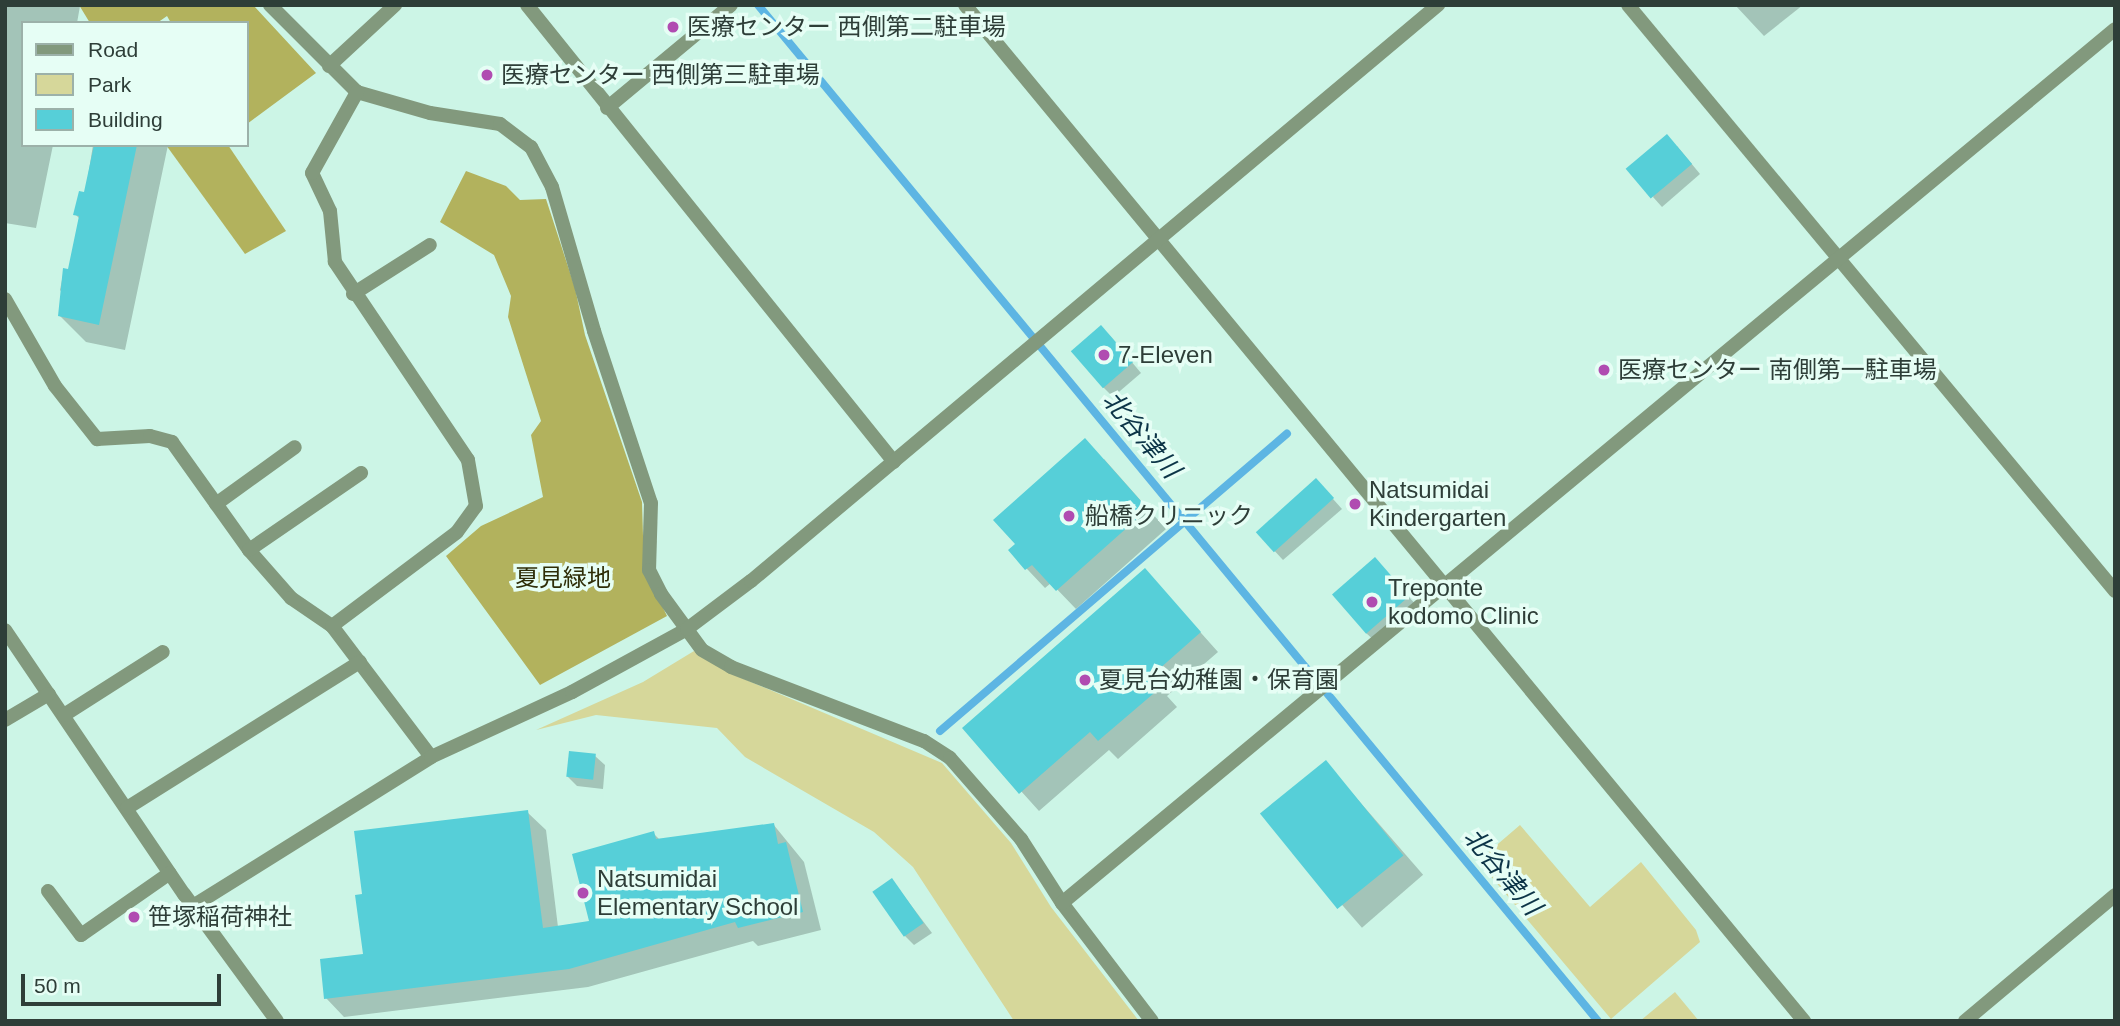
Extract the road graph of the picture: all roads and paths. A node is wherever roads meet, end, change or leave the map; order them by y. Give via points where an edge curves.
1 (270, 5) edge
2 (395, 5) edge
3 (527, 5) edge
4 (731, 5) edge
5 (965, 5) edge
6 (1438, 5) edge
7 (1628, 5) edge
8 (2115, 29) edge
9 (329, 66) junction
10 (358, 92) junction
11 (607, 108) junction
12 (1159, 242) junction
13 (430, 245) dead end
14 (1837, 258) junction
15 (353, 294) junction
16 (5, 299) edge
17 (295, 447) dead end
18 (894, 462) junction
19 (361, 473) dead end
20 (216, 504) junction
21 (249, 550) junction
22 (1444, 585) junction
23 (2115, 591) edge
24 (332, 626) junction
25 (687, 629) junction
26 (5, 630) edge
27 (163, 652) dead end
28 (360, 662) junction
29 (49, 694) junction
30 (64, 715) junction
31 (5, 720) edge
32 (431, 757) junction
33 (127, 808) junction
34 (170, 873) junction
35 (48, 891) dead end
36 (2115, 895) edge
37 (1062, 903) junction
38 (192, 906) junction
39 (277, 1021) edge
40 (1152, 1021) edge
41 (1804, 1021) edge
42 (1965, 1021) edge

1 - 9 street
2 - 9 street
3 - 11 street
4 - 11 street
5 - 12 street
6 - 12 street
7 - 14 street
8 - 14 street
9 - 10 street
10 - 15 street via 312,173 330,211 335,262
10 - 25 street via 430,113 500,124 531,147 552,187 593,331 652,503 649,570
11 - 18 street
12 - 18 street
12 - 22 street
13 - 15 street
14 - 22 street
14 - 23 street
15 - 24 street via 411,371 468,460 476,506 457,532
16 - 20 street via 55,386 97,439 150,436 172,442
17 - 20 street
18 - 25 street
19 - 21 street
20 - 21 street
21 - 24 street via 291,598
22 - 37 street
22 - 41 street
24 - 28 street
25 - 32 street via 572,692
25 - 37 street via 702,650 731,667 924,741 950,758 1021,839
26 - 29 street
27 - 30 street
28 - 32 street
28 - 33 street
29 - 30 street
29 - 31 street
30 - 33 street
32 - 38 street
33 - 34 street
34 - 35 street via 81,935
34 - 38 street
36 - 42 street
37 - 40 street
38 - 39 street

